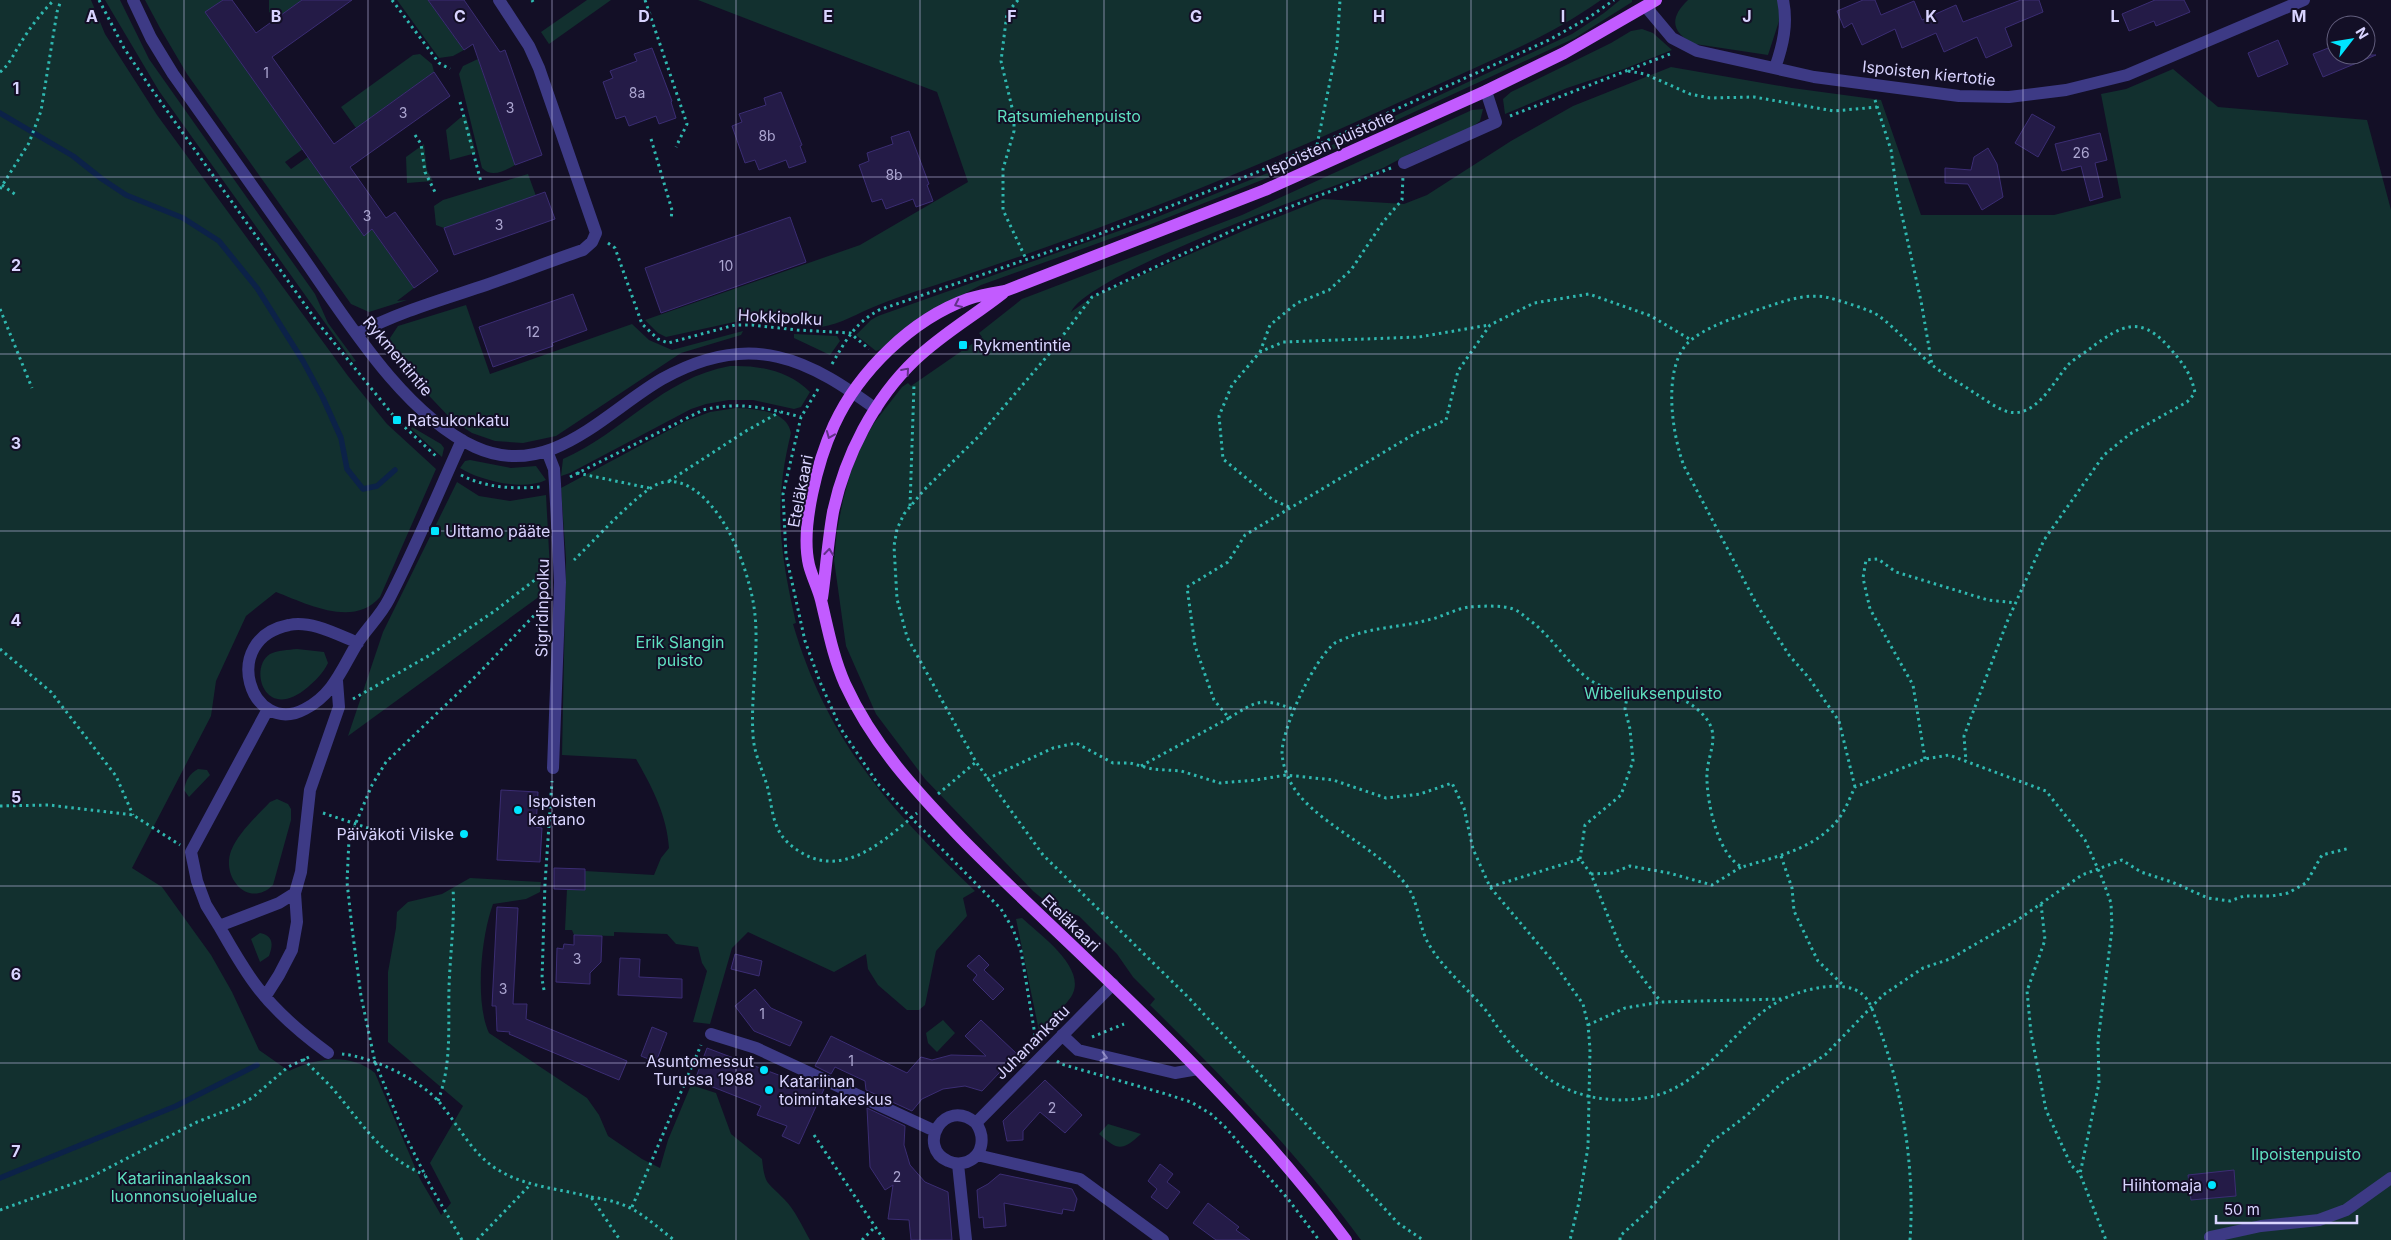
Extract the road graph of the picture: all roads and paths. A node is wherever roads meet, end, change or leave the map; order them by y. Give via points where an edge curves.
1 (54, 0) edge
2 (61, 0) edge
3 (133, 0) edge
4 (392, 0) edge
5 (499, 0) edge
6 (645, 0) edge
7 (1018, 0) edge
8 (1340, 0) edge
9 (1614, 0) edge
10 (1783, 0) edge
11 (2304, 0) edge
12 (1651, 3) edge
13 (1687, 46) junction
14 (1775, 68) junction
15 (450, 69) dead end
16 (1628, 71) junction
17 (0, 72) edge
18 (1874, 85) junction
19 (1486, 91) junction
20 (460, 102) dead end
21 (1877, 107) junction
22 (1496, 122) junction
23 (415, 135) dead end
24 (651, 140) dead end
25 (1317, 145) junction
26 (676, 147) dead end
27 (1404, 163) junction
28 (481, 182) dead end
29 (1, 187) edge
30 (436, 194) dead end
31 (16, 195) dead end
32 (671, 220) dead end
33 (596, 233) junction
34 (1026, 259) junction
35 (1005, 291) junction
36 (0, 309) edge
37 (1490, 325) junction
38 (850, 333) junction
39 (357, 334) junction
40 (1691, 340) junction
41 (871, 351) dead end
42 (1260, 352) junction
43 (1932, 365) junction
44 (825, 376) junction
45 (914, 379) dead end
46 (32, 388) dead end
47 (852, 392) junction
48 (876, 409) junction
49 (781, 412) dead end
50 (801, 417) dead end
51 (462, 440) junction
52 (547, 451) junction
53 (577, 474) dead end
54 (668, 482) junction
55 (650, 488) junction
56 (910, 506) junction
57 (1289, 507) junction
58 (566, 562) junction
59 (549, 600) dead end
60 (821, 601) junction
61 (2016, 603) junction
62 (358, 643) junction
63 (0, 650) edge
64 (337, 681) junction
65 (1628, 691) junction
66 (339, 707) junction
67 (268, 709) junction
68 (1293, 709) junction
69 (1229, 718) junction
70 (1925, 759) junction
71 (1966, 761) junction
72 (976, 762) junction
73 (1142, 766) junction
74 (553, 768) joint
75 (961, 775) dead end
76 (1286, 775) junction
77 (988, 779) junction
78 (1855, 787) junction
79 (0, 806) edge
80 (308, 808) junction
81 (133, 815) junction
82 (354, 825) junction
83 (371, 829) dead end
84 (891, 836) dead end
85 (2350, 848) dead end
86 (191, 852) junction
87 (1780, 856) junction
88 (1580, 859) junction
89 (1742, 867) junction
90 (2098, 869) junction
91 (1591, 874) junction
92 (978, 885) dead end
93 (1490, 887) junction
94 (453, 888) dead end
95 (295, 893) junction
96 (2041, 903) junction
97 (219, 926) junction
98 (1112, 984) junction
99 (1844, 985) junction
100 (544, 990) dead end
101 (265, 997) junction
102 (1782, 999) junction
103 (1661, 1002) junction
104 (1872, 1008) junction
105 (1588, 1025) junction
106 (711, 1034) joint
107 (1062, 1035) junction
108 (1047, 1050) junction
109 (328, 1053) junction
110 (302, 1059) junction
111 (376, 1062) junction
112 (1198, 1069) junction
113 (1590, 1096) junction
114 (438, 1101) junction
115 (976, 1123) junction
116 (936, 1131) junction
117 (814, 1135) dead end
118 (977, 1155) junction
119 (958, 1164) junction
120 (2080, 1174) junction
121 (425, 1175) junction
122 (2391, 1178) edge
123 (530, 1185) junction
124 (591, 1198) junction
125 (632, 1207) junction
126 (0, 1210) edge
127 (874, 1228) junction
128 (2210, 1237) dead end
129 (462, 1240) edge
130 (477, 1240) edge
131 (620, 1240) edge
132 (674, 1240) edge
133 (862, 1240) edge
134 (884, 1240) edge
135 (966, 1240) edge
136 (1163, 1240) edge
137 (1319, 1240) edge
138 (1346, 1240) edge
139 (1423, 1240) edge
140 (1570, 1240) edge
141 (1620, 1240) edge
142 (1910, 1240) edge
143 (2106, 1240) edge

1 - 17 path via 20,44 11,63
2 - 29 path via 38,119 29,143
3 - 39 street, Rykmentintie via 173,74
4 - 15 path via 439,63
5 - 33 street via 529,46 539,68
6 - 26 path via 687,124
7 - 34 path via 1007,12 1001,61 1014,116 1014,132 1003,170 1003,210
8 - 25 path via 1336,47
9 - 25 path via 1549,40
10 - 14 street via 1786,14 1784,35
11 - 18 street, Ispoisten kiertotie via 2127,75 2066,90 1983,97
12 - 13 street, Ispoisten kiertotie via 1672,38
12 - 19 main road, Ispoisten puistotie via 1564,53
13 - 14 street, Ispoisten kiertotie
13 - 16 path
14 - 18 street, Ispoisten kiertotie
16 - 21 path via 1710,98 1754,97 1834,112
16 - 22 path
18 - 21 path
19 - 22 street
19 - 35 main road, Ispoisten puistotie via 1265,190
20 - 28 path
21 - 43 path via 1891,150
22 - 27 street
23 - 30 path via 421,144 425,172
24 - 32 path via 672,210
25 - 34 path via 1260,171 1089,238
27 - 42 path via 1402,200 1351,270 1329,290 1298,303 1270,325
27 - 56 path via 1248,223 1092,297 978,437
29 - 31 path
33 - 38 path, Hokkipolku via 615,248 642,324 658,339 668,343 735,325
33 - 39 street via 583,250 424,304
34 - 38 path via 879,310
35 -> 47 main road, Ispoisten puistotie via 971,298 934,316 882,358
48 -> 35 main road, Ispoisten puistotie via 915,360
36 - 46 path
37 - 40 path via 1534,303 1589,294 1650,316
37 - 42 path via 1419,337 1283,342
37 - 57 path via 1458,372 1446,420 1416,433
38 - 41 path
38 - 44 path
39 - 51 street, Rykmentintie via 415,404
40 - 43 path via 1732,319 1763,308 1805,296 1828,298 1878,316
40 - 78 path via 1678,360 1671,390 1677,447 1698,495 1757,605 1839,722
42 - 57 path via 1232,385 1219,416 1222,459 1273,500
43 - 61 path via 1997,407 2018,412 2042,398 2069,364 2118,328 2131,326 2145,328 2161,339 2186,366 2192,379 2195,393 2187,402 2130,434 2104,455 2044,540
44 - 47 street, Rykmentintie
44 - 50 path
44 - 52 street, Rykmentintie via 776,356 749,353 709,359 660,380 585,433
45 - 56 path
47 - 48 street, Rykmentintie
47 -> 60 main road, Eteläkaari via 824,452 810,509 808,564
60 -> 48 main road, Eteläkaari via 838,492 856,443
49 - 54 path
51 - 52 street, Rykmentintie via 488,452 510,456
51 - 62 street via 388,600
52 - 58 street, Sigridinpolku via 554,469
53 - 55 path
54 - 55 path
54 - 84 path via 694,488 734,539 752,596 754,752 778,830 794,848 812,858 833,862 860,855
55 - 58 path
56 - 72 path via 897,529 894,546 897,599 907,637
57 - 69 path via 1245,535 1228,562 1187,587 1195,646 1214,700
58 - 66 path via 430,655
58 - 74 street, Sigridinpolku
59 - 82 path via 386,762
60 - 98 main road, Eteläkaari via 845,684 892,763 988,866
61 - 70 path via 1988,600 1896,572 1878,559 1866,560 1864,578 1870,609 1913,686
61 - 71 path via 1964,736
62 - 64 street
62 - 67 street via 320,628 297,625 265,635 253,648 248,671 252,688 262,706
63 - 81 path via 51,692 116,776
64 - 66 street
64 - 67 street via 326,696 296,714
65 - 68 path via 1600,686 1582,674 1540,628 1512,608 1465,608 1430,620 1371,629 1335,642 1313,671
65 - 88 path via 1625,709 1633,761 1621,795 1585,825
65 - 89 path via 1674,695 1697,708 1709,722 1714,733 1706,777 1714,825 1734,863
66 - 80 street via 310,790
67 - 86 street
68 - 69 path via 1256,701
68 - 76 path via 1282,751
69 - 73 path
70 - 71 path via 1949,755
70 - 78 path
71 - 90 path via 2046,791 2085,840
72 - 75 path
72 - 77 path
73 - 76 path via 1181,771 1220,783
73 - 77 path via 1113,763 1076,743 1052,748
74 - 100 path via 545,883
76 - 93 path via 1333,780 1386,798 1420,794 1452,783 1464,808 1473,849
76 - 113 path via 1310,807 1364,845 1406,884 1415,900 1426,938 1449,972 1484,1008 1505,1037 1560,1086
77 - 139 path via 1042,855 1188,997 1398,1223
78 - 87 path via 1842,814 1821,837
79 - 81 path via 49,804
80 - 82 path
80 - 95 street via 301,872
81 - 86 path
82 - 83 path
82 - 111 path via 349,840 347,882 361,996
85 - 90 path via 2322,855 2306,883 2288,893 2244,896 2230,902 2208,898 2141,872 2122,860
86 - 97 street via 206,905
87 - 89 path
87 - 99 path via 1792,888 1794,911 1813,952 1818,961
88 - 91 path
88 - 93 path
89 - 91 path via 1712,885 1630,866 1612,873
90 - 96 path via 2082,875
90 - 120 path via 2111,904 2112,929 2098,1041 2099,1083
91 - 103 path via 1622,951
92 - 108 path via 1001,909 1014,929 1021,951 1034,1036
93 - 105 path via 1578,996
94 - 114 path via 449,1057
95 - 97 street via 279,903
95 - 101 street via 297,922 292,950
96 - 104 path via 2020,919 1950,959 1923,968 1883,995
96 - 120 path via 2045,940 2027,991 2031,1033 2046,1110 2071,1164
97 - 101 street
98 - 107 street, Juhanankatu
98 - 112 main road, Eteläkaari
99 - 102 path via 1800,991
99 - 104 path via 1862,994
101 - 109 street via 304,1036
102 - 103 path
102 - 113 path via 1755,1016 1694,1078 1663,1093 1630,1100
103 - 105 path via 1625,1008
104 - 141 path via 1825,1055 1784,1081 1710,1143 1698,1162 1672,1183 1620,1236
104 - 142 path via 1891,1059 1902,1117 1911,1194
105 - 113 path
106 - 116 street via 756,1048
106 - 125 path via 701,1045
107 - 108 street, Juhanankatu
107 -> 112 street via 1078,1050 1175,1073
108 - 115 street, Juhanankatu
108 - 137 path via 1061,1064 1191,1102 1211,1114 1288,1199
109 - 110 path
109 - 111 path
110 - 121 path via 332,1088 391,1158
110 - 126 path via 252,1098 233,1108 198,1122 89,1178
111 - 114 path via 414,1082
111 - 121 path via 404,1133
112 - 138 main road, Eteläkaari via 1294,1174
113 - 140 path via 1588,1147
114 - 123 path via 479,1156 499,1171
115 - 116 street via 957,1115 944,1120
115 - 118 street via 982,1138
116 - 119 street via 938,1153
117 - 127 path
118 - 119 street
118 - 136 street via 1080,1179
119 - 135 street
120 - 143 path
121 - 129 path
122 - 128 street via 2346,1210 2319,1220 2261,1226
123 - 124 path via 557,1188
123 - 130 path
124 - 125 path
124 - 131 path
125 - 132 path
127 - 133 path
127 - 134 path

